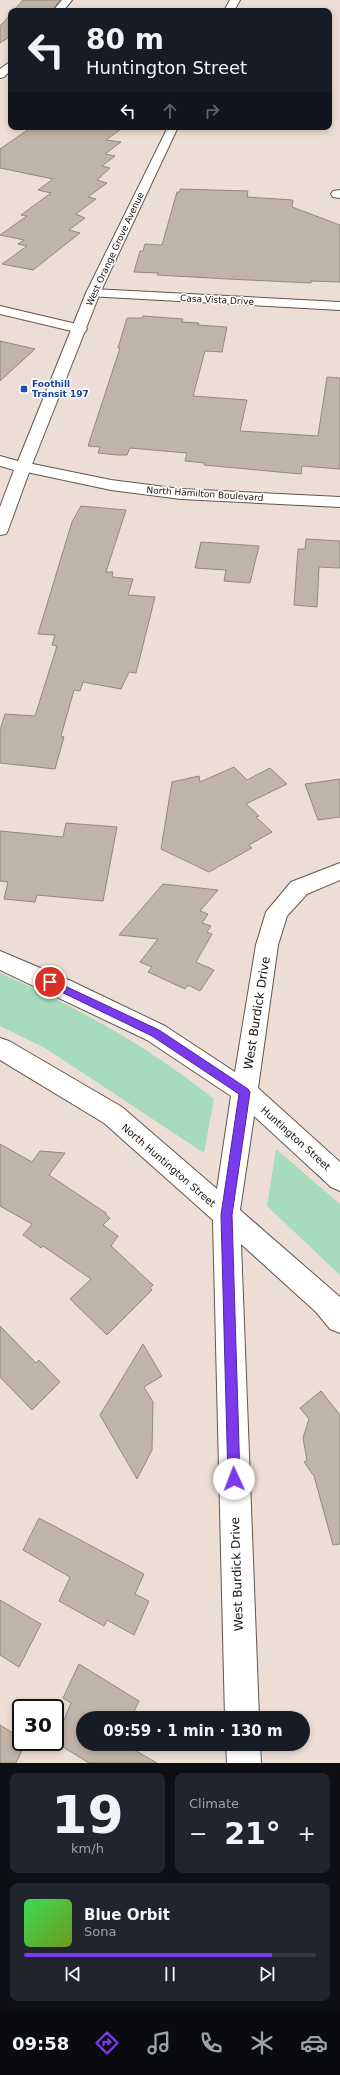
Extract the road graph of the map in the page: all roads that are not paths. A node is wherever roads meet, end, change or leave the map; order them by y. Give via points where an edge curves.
1 (67, 0) edge
2 (60, 8) edge
3 (8, 67) edge
4 (0, 75) edge
5 (172, 130) edge
6 (93, 293) junction
7 (340, 306) edge
8 (0, 310) edge
9 (80, 329) junction
10 (0, 461) edge
11 (23, 467) junction
12 (340, 502) edge
13 (0, 530) edge
14 (340, 871) edge
15 (0, 960) edge
16 (0, 1048) edge
17 (245, 1092) junction
18 (340, 1178) edge
19 (226, 1215) junction
20 (340, 1319) edge
21 (242, 1711) edge
22 (243, 1751) edge
23 (244, 1763) edge

1 - 2 street
3 - 4 street
5 - 6 street, West Orange Grove Avenue
6 - 7 street, Casa Vista Drive
6 - 9 street, West Orange Grove Avenue
8 - 9 street
9 - 11 street, West Orange Grove Avenue
10 - 11 street, North Hamilton Boulevard
11 - 12 street, North Hamilton Boulevard via 111,485 181,494
11 - 13 street, West Orange Grove Avenue
14 - 17 street, West Burdick Drive via 299,888 277,912 267,946
15 - 17 street, Huntington Street via 156,1033
16 - 19 street, North Huntington Street via 113,1115
17 - 18 street, Huntington Street
17 - 19 street, West Burdick Drive
19 - 20 street, North Huntington Street via 326,1302
19 - 21 street, West Burdick Drive
22 - 23 street

